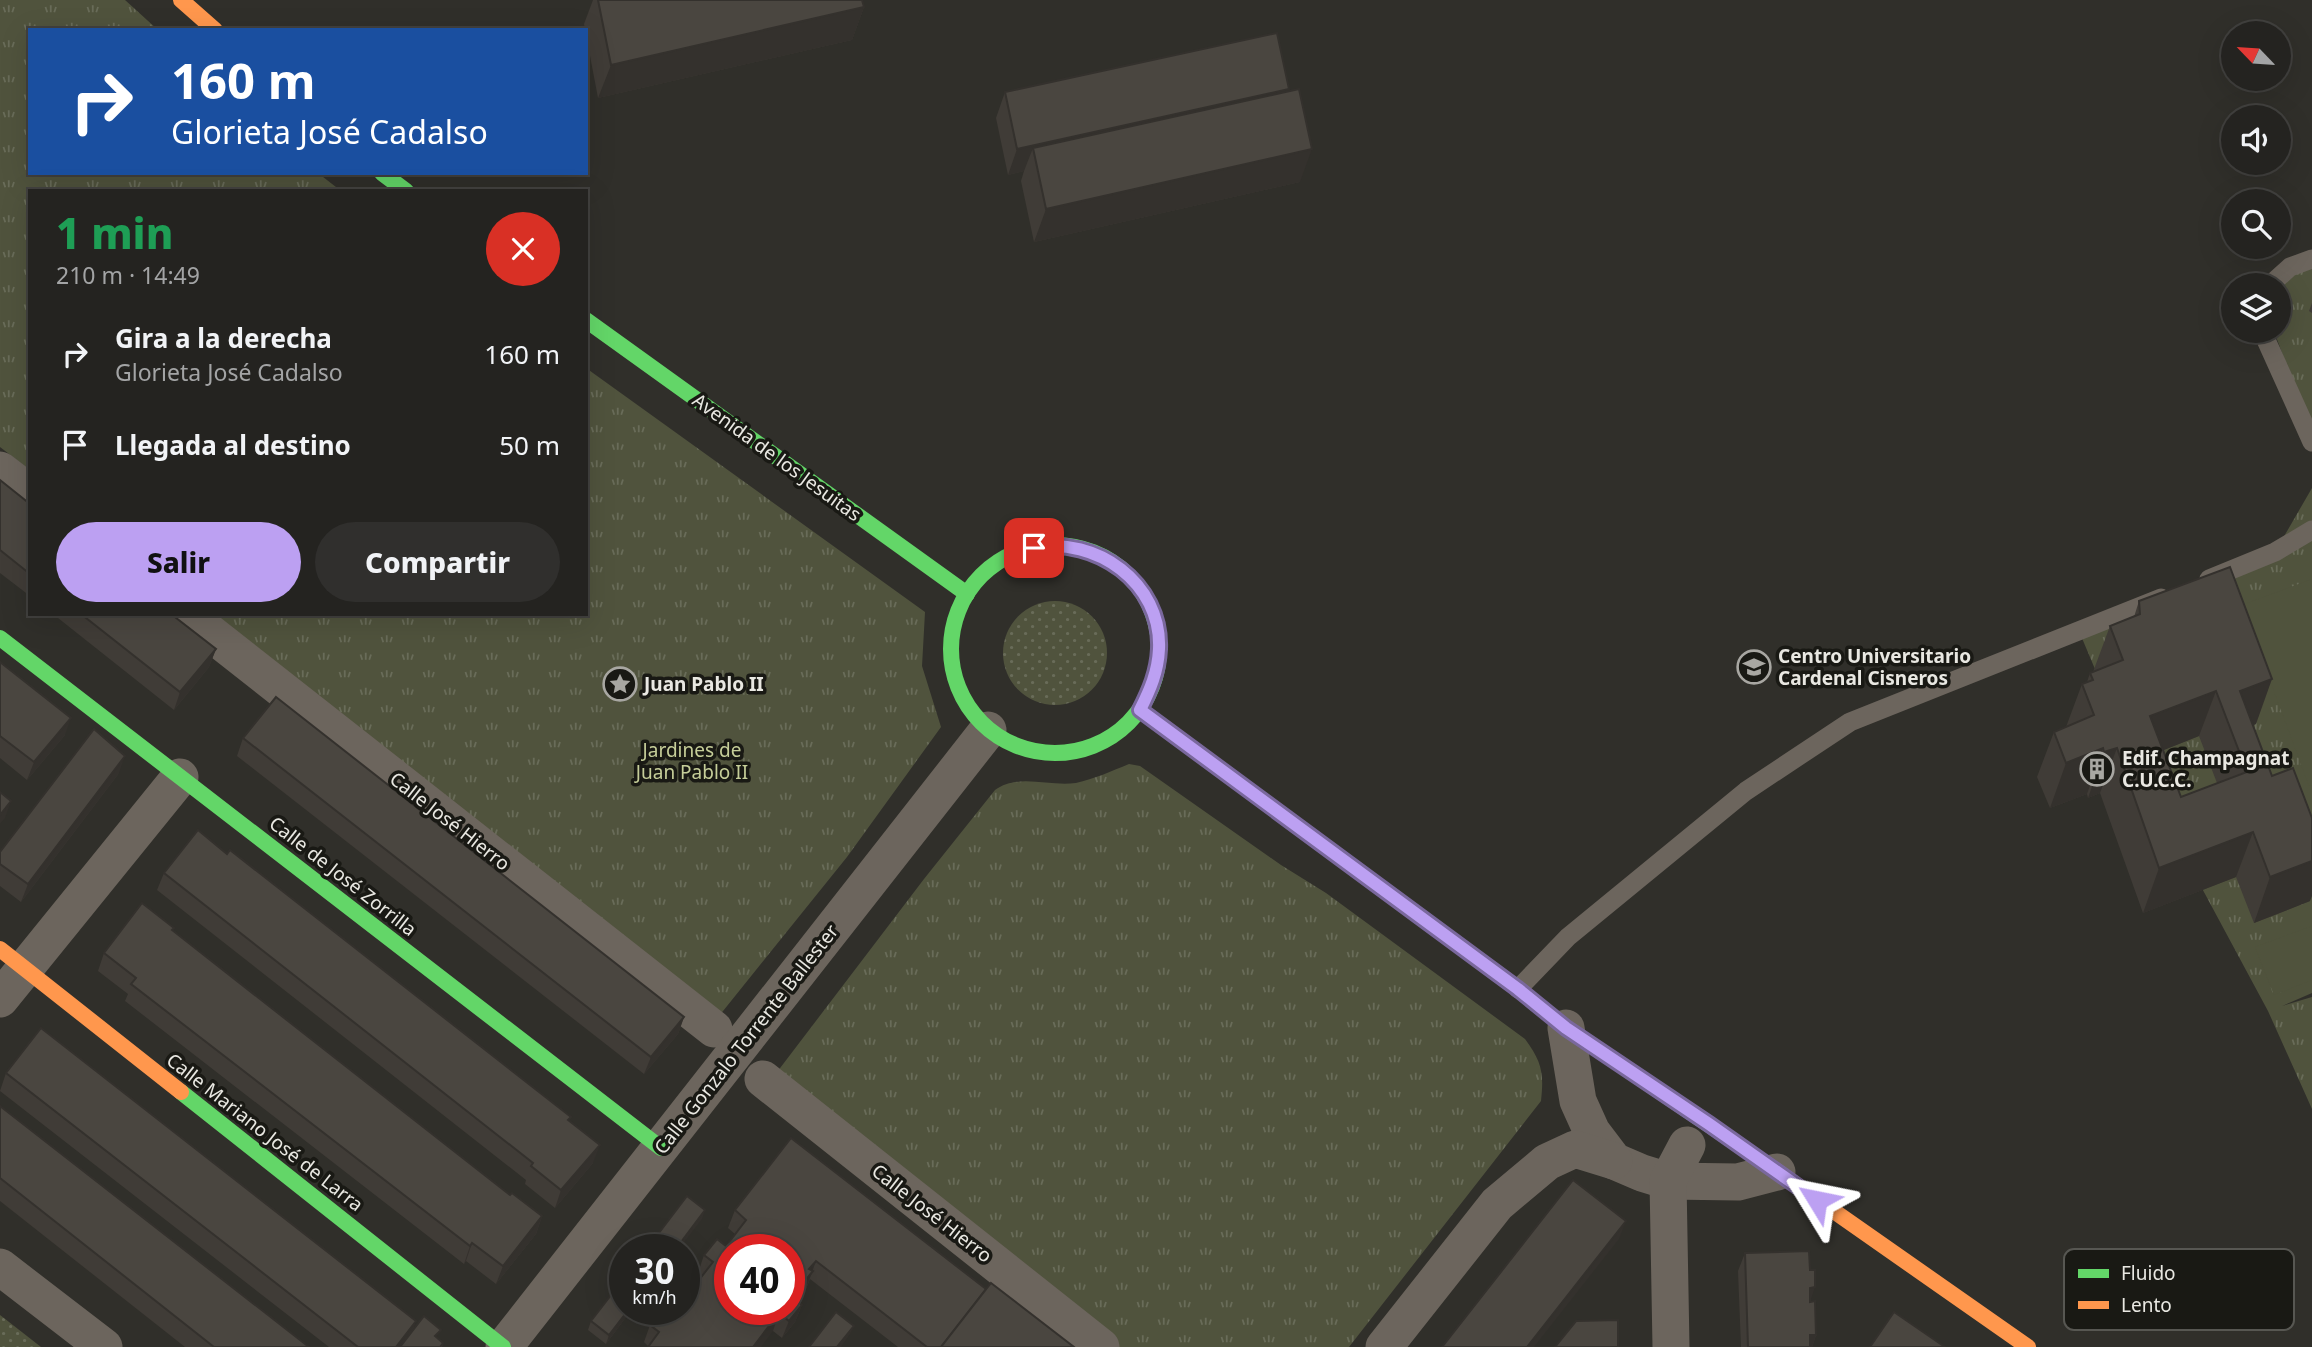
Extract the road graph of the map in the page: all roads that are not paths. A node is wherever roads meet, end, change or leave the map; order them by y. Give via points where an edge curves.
1 (181, 0) edge
2 (213, 28) edge
3 (385, 175) edge
4 (403, 189) edge
5 (2312, 259) edge
6 (2283, 273) edge
7 (588, 321) edge
8 (2267, 343) edge
9 (2312, 442) edge
10 (0, 470) edge
11 (28, 491) edge
12 (2312, 530) edge
13 (967, 594) junction
14 (189, 616) edge
15 (0, 638) edge
16 (1140, 710) junction
17 (988, 730) junction
18 (180, 777) junction
19 (12, 959) edge
20 (1518, 989) junction
21 (0, 999) edge
22 (1566, 1028) junction
23 (714, 1029) dead end
24 (763, 1079) dead end
25 (1698, 1134) junction
26 (661, 1148) junction
27 (1642, 1172) junction
28 (1777, 1172) junction
29 (0, 1267) edge
30 (104, 1347) edge
31 (503, 1347) edge
32 (1101, 1347) edge
33 (1384, 1347) edge
34 (1671, 1347) edge
35 (2028, 1347) edge

1 - 2 street
3 - 4 street
5 - 6 lane
7 - 13 street, Avenida de los Jesuitas
8 - 9 lane
10 - 11 street
12 - 20 lane via 2275,552 1850,722 1746,790 1578,929
13 - 16 street via 989,569 1018,552 1040,547 1084,549 1114,563 1138,585 1154,615 1160,647 1155,680
13 - 17 street via 955,621 951,651 968,708
14 - 23 street, Calle José Hierro
15 - 18 street, Calle de José Zorrilla
16 - 17 street via 1116,734 1085,750 1052,754 1018,747
16 - 20 street
17 - 26 street, Calle Gonzalo Torrente Ballester
18 - 19 street
18 - 26 street, Calle de José Zorrilla
19 - 21 street
19 - 31 street, Calle Mariano José de Larra
20 - 22 street
22 - 25 street
22 - 27 street via 1578,1101 1592,1132
24 - 32 street, Calle José Hierro
25 - 27 street
25 - 28 street
26 - 31 street, Calle Gonzalo Torrente Ballester
27 - 28 street via 1738,1182
27 - 33 street via 1575,1149 1547,1162 1497,1204
27 - 34 street
28 - 35 street
29 - 30 street

